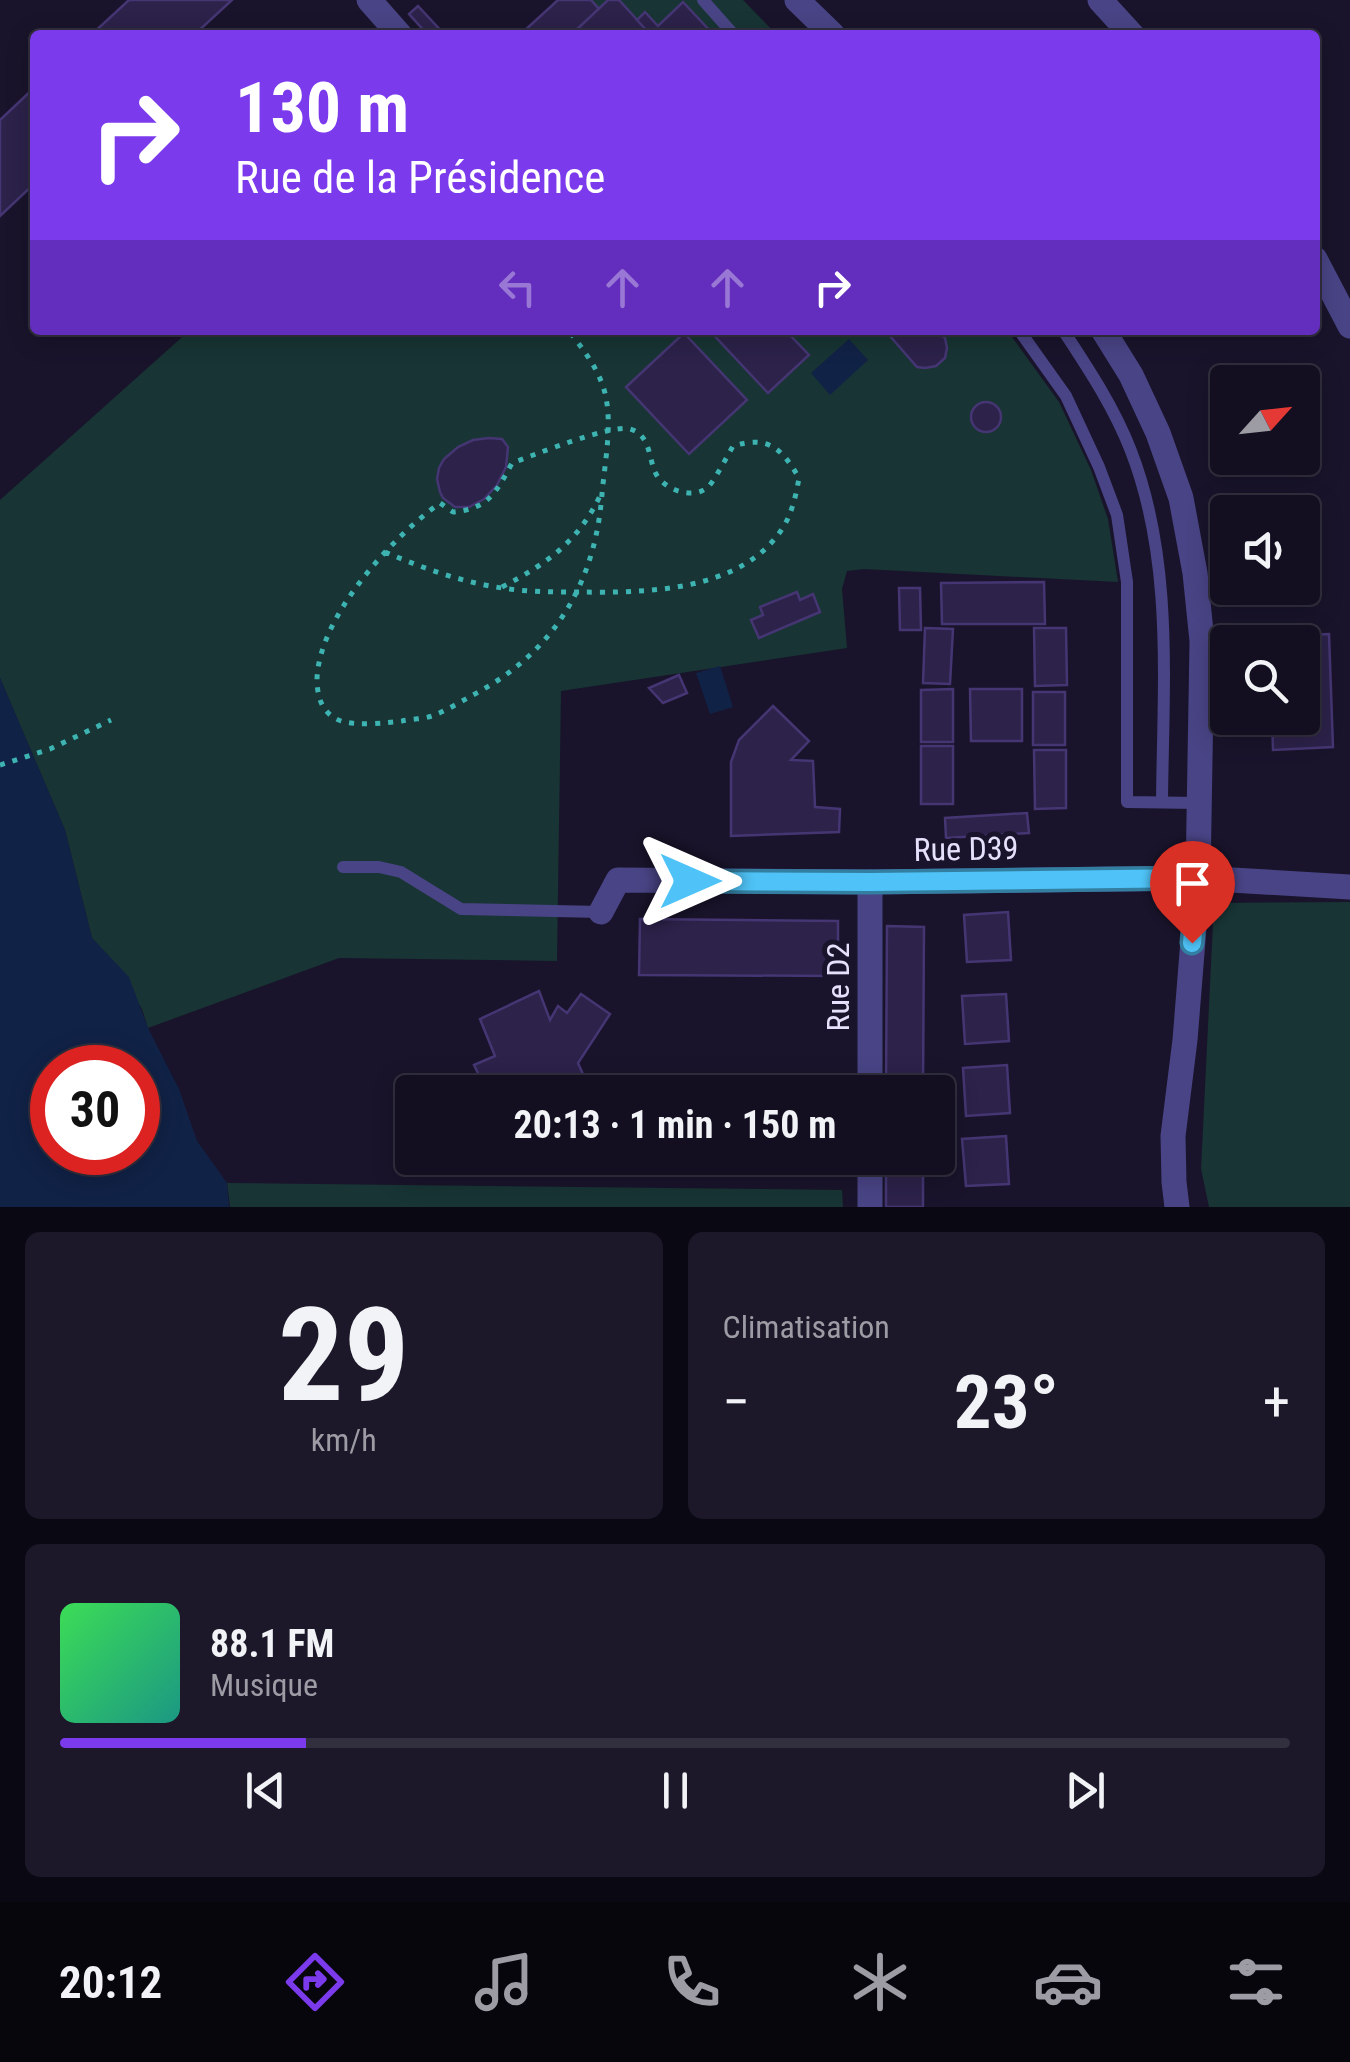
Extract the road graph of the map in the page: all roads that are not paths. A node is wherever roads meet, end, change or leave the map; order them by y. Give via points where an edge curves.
1 (370, 0) edge
2 (703, 0) edge
3 (797, 0) edge
4 (1100, 0) edge
5 (396, 30) edge
6 (730, 30) edge
7 (828, 30) edge
8 (1127, 30) edge
9 (1320, 269) edge
10 (1350, 326) edge
11 (1023, 335) edge
12 (1065, 335) edge
13 (1107, 335) edge
14 (1162, 802) junction
15 (1199, 803) junction
16 (343, 867) dead end
17 (1198, 878) junction
18 (870, 882) junction
19 (1350, 888) edge
20 (602, 912) joint
21 (870, 1075) edge
22 (870, 1175) edge
23 (870, 1207) edge
24 (1177, 1207) edge

1 - 5 street
2 - 6 lane
3 - 7 street
4 - 8 street
9 - 10 street
11 - 14 lane via 1066,396 1117,516 1126,582 1127,802
12 - 14 lane via 1131,450 1148,507 1163,638
13 - 15 street via 1158,433 1181,498 1202,641
14 - 15 lane
15 - 17 street
16 - 20 lane via 401,872 461,909
17 - 18 street, Rue D39
17 - 19 street, Rue D39
17 - 24 street via 1173,1136
18 - 20 street, Rue D39 via 618,880
18 - 21 street, Rue D2
22 - 23 street

